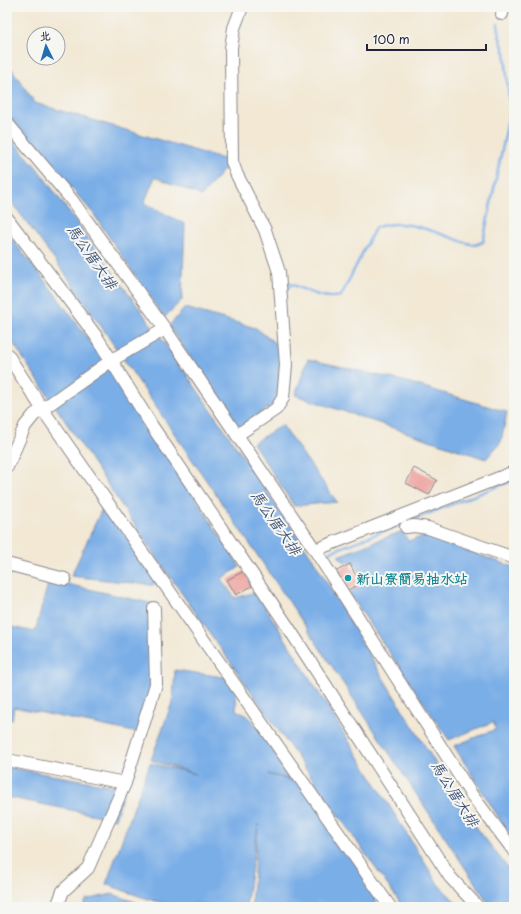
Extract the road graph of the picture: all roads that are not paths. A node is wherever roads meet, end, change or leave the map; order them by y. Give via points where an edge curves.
1 (242, 7) edge
2 (7, 123) edge
3 (7, 218) edge
4 (165, 329) junction
5 (7, 354) edge
6 (112, 360) junction
7 (13, 369) edge
8 (43, 410) junction
9 (238, 438) junction
10 (7, 467) edge
11 (514, 472) edge
12 (406, 527) dead end
13 (315, 550) junction
14 (514, 558) edge
15 (7, 564) edge
16 (65, 579) dead end
17 (154, 608) dead end
18 (7, 760) edge
19 (125, 782) junction
20 (514, 852) edge
21 (57, 907) edge
22 (390, 907) edge
23 (478, 907) edge

1 - 9 street via 234,28 231,48 232,162 265,230 279,272 286,365 283,398 276,409
2 - 4 street via 71,199
3 - 6 street
4 - 6 street
4 - 9 street
5 - 7 street
6 - 8 street
6 - 23 street via 152,426 288,627 450,878
7 - 8 street
8 - 10 street via 34,415 25,426
8 - 22 street
9 - 13 street
11 - 13 street
12 - 14 street via 428,528
13 - 20 street via 471,794
15 - 16 street
17 - 19 street via 156,684
18 - 19 street
19 - 21 street via 88,868 63,891

